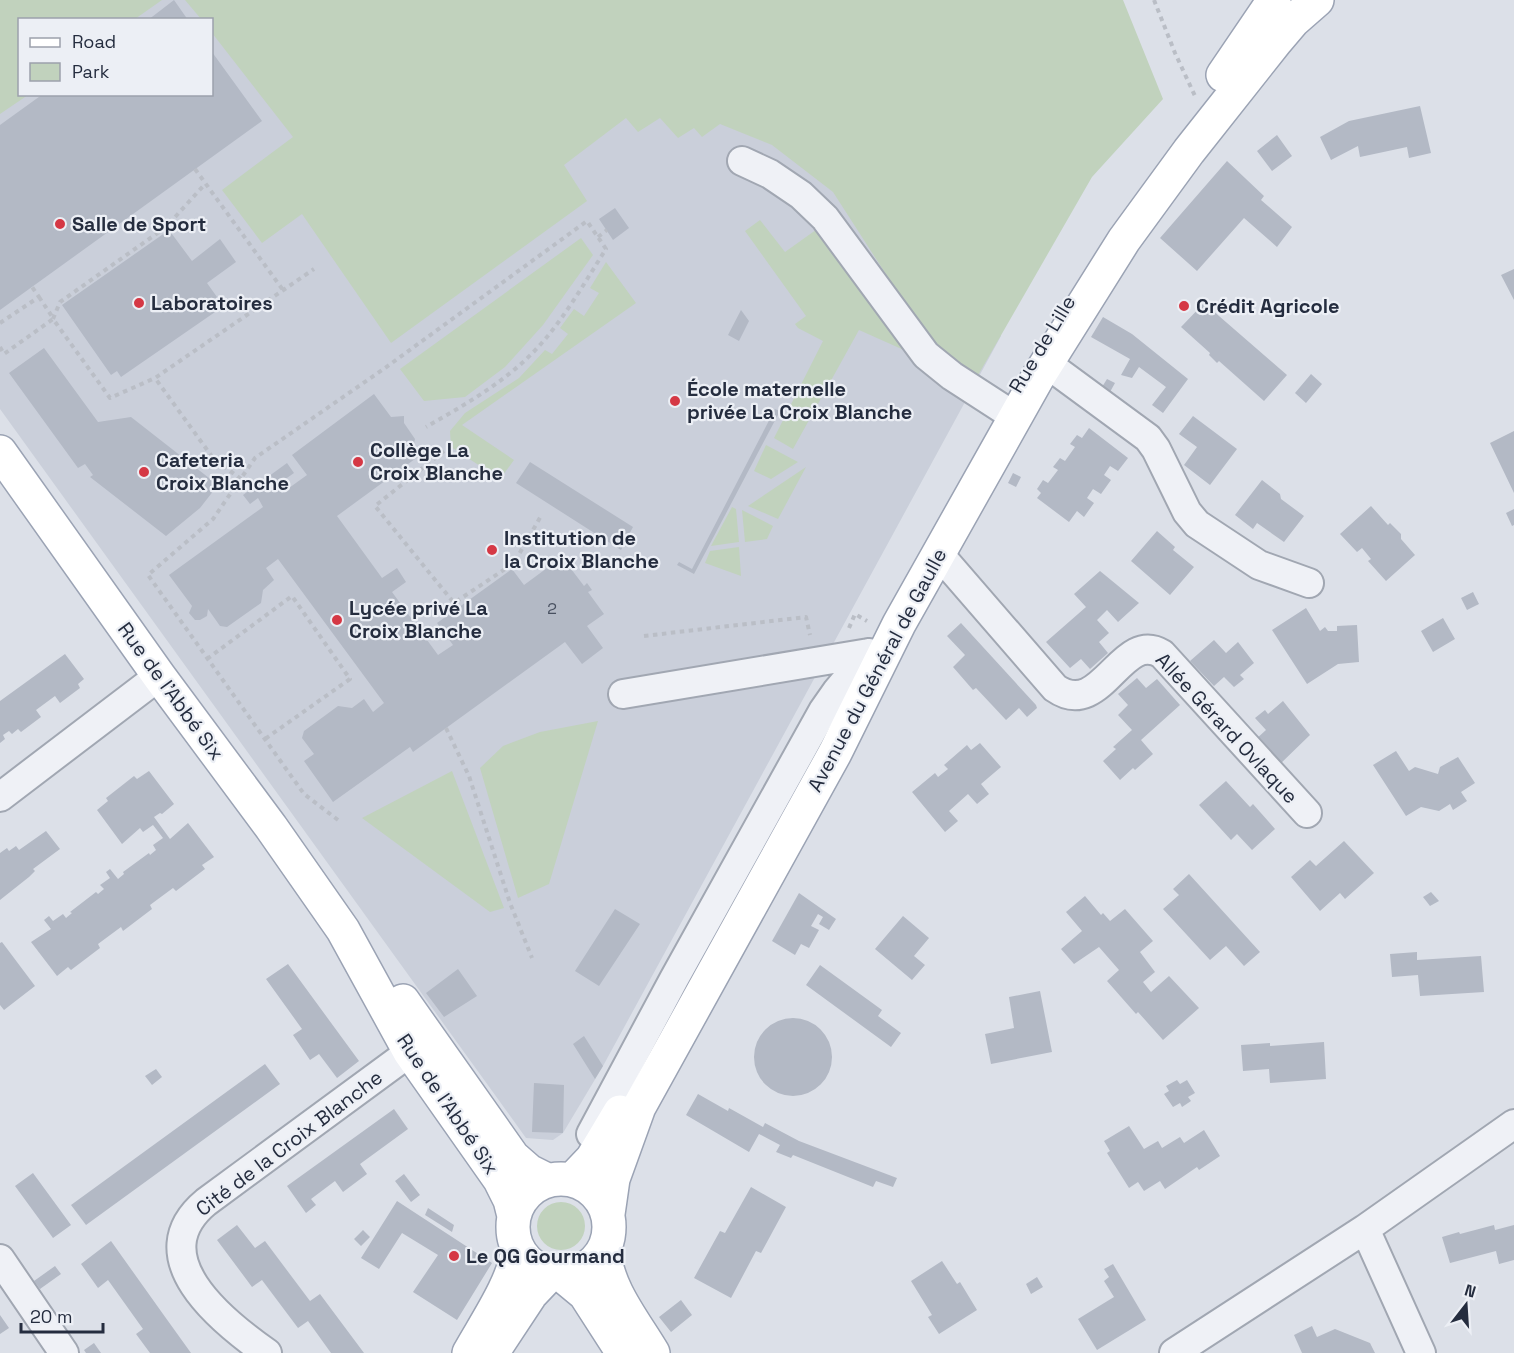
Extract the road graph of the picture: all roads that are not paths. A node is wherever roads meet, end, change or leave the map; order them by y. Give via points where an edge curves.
1 (1274, 0) edge
2 (1317, 0) edge
3 (742, 161) dead end
4 (1046, 363) junction
5 (1004, 408) junction
6 (0, 452) edge
7 (938, 553) junction
8 (1308, 583) dead end
9 (865, 640) junction
10 (159, 676) junction
11 (623, 694) dead end
12 (842, 708) joint
13 (0, 797) edge
14 (1307, 813) dead end
15 (343, 930) junction
16 (410, 1052) junction
17 (1514, 1124) edge
18 (559, 1180) junction
19 (608, 1214) junction
20 (514, 1216) junction
21 (1365, 1229) junction
22 (518, 1248) junction
23 (604, 1249) junction
24 (0, 1259) edge
25 (556, 1274) junction
26 (64, 1353) edge
27 (267, 1353) edge
28 (469, 1353) edge
29 (492, 1353) edge
30 (623, 1353) edge
31 (653, 1353) edge
32 (1174, 1353) edge
33 (1420, 1353) edge

1 - 5 main road, Rue de Lille via 1058,316
2 - 4 main road, Avenue du Général de Gaulle via 1293,21 1191,148 1124,240
3 - 5 street via 801,195 825,218 926,355 951,376
4 - 7 main road, Avenue du Général de Gaulle
4 - 8 street via 1148,438 1197,524 1259,565
5 - 9 main road, Rue de Lille
6 - 10 main road, Rue de l'Abbé Six
7 - 14 street, Allée Gérard Ovlaque via 1063,694 1072,697 1090,692 1138,651 1154,649 1162,654
7 - 19 main road, Avenue du Général de Gaulle via 835,753 639,1107 613,1179
9 - 11 street
9 - 12 main road, Rue de Lille
9 - 18 street via 595,1127
10 - 13 street
10 - 15 main road, Rue de l'Abbé Six
12 - 18 main road, Avenue du Général de Gaulle via 610,1129 592,1159
15 - 16 main road, Rue de l'Abbé Six
15 - 18 main road, Rue de l'Abbé Six via 399,996 513,1157 530,1171
16 - 20 main road, Rue de l'Abbé Six via 500,1180
16 - 27 street, Cité de la Croix Blanche via 195,1211 188,1222 180,1250 193,1282 223,1318
17 - 21 street
18 - 19 main road via 585,1185 596,1194
18 - 20 main road via 537,1185 524,1196
19 - 23 main road via 609,1232
20 - 22 main road
21 - 32 street
21 - 33 street
22 - 25 main road via 534,1267
22 - 28 main road via 510,1278
23 - 25 main road via 589,1266 573,1273
23 - 31 main road via 611,1283
24 - 26 street
25 - 29 main road via 531,1294
25 - 30 main road via 585,1294

